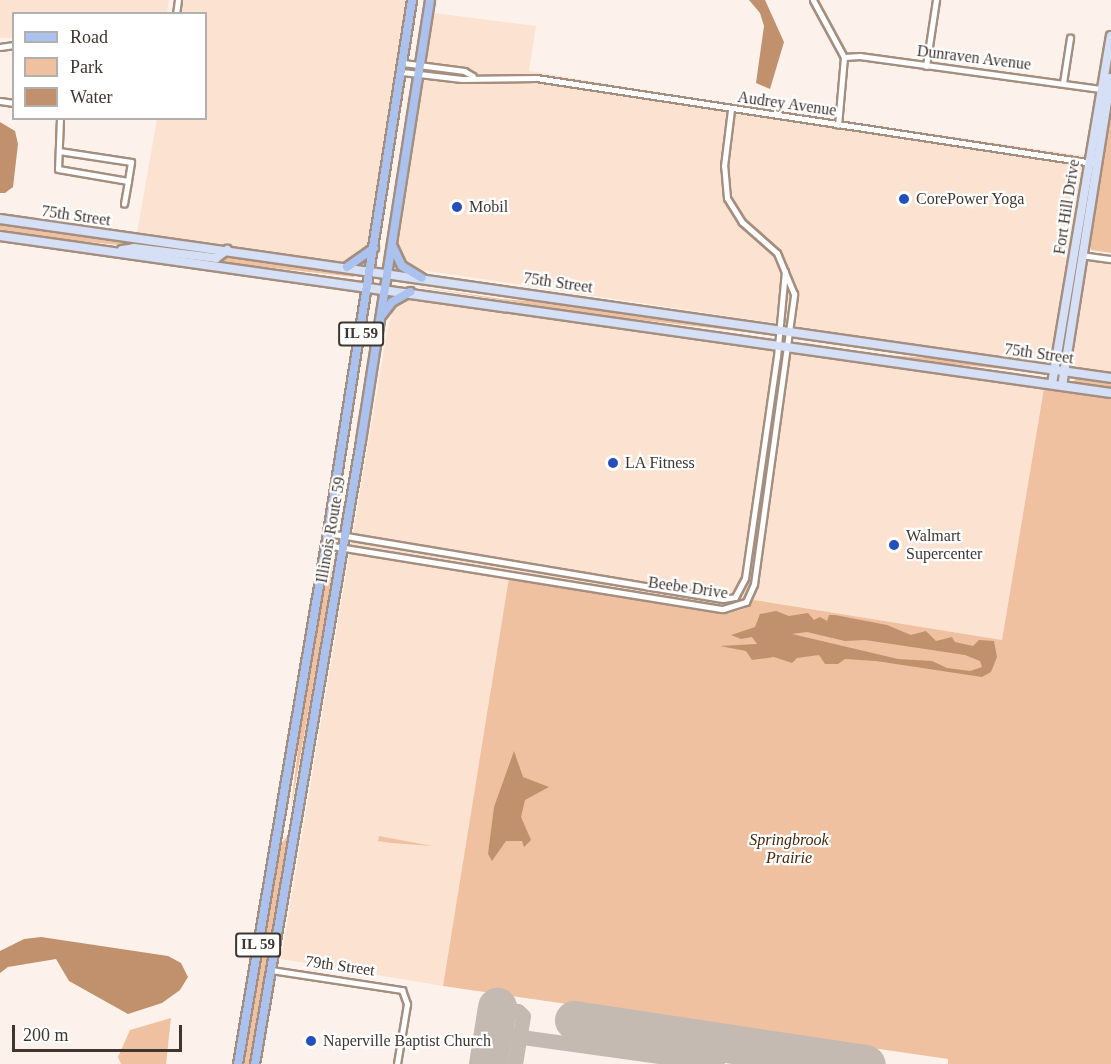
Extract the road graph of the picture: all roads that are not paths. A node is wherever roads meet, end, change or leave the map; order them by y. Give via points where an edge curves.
1 (412, 0) edge
2 (430, 0) edge
3 (813, 0) edge
4 (936, 0) edge
5 (1111, 36) edge
6 (1070, 38) dead end
7 (844, 57) junction
8 (420, 65) junction
9 (926, 66) junction
10 (402, 67) junction
11 (418, 74) junction
12 (473, 76) junction
13 (1111, 78) edge
14 (1063, 83) junction
15 (1100, 89) junction
16 (732, 110) junction
17 (60, 120) edge
18 (838, 126) junction
19 (59, 151) junction
20 (1088, 162) junction
21 (1097, 163) junction
22 (128, 181) junction
23 (124, 204) dead end
24 (0, 219) edge
25 (0, 236) edge
26 (392, 243) junction
27 (374, 248) junction
28 (227, 250) junction
29 (115, 251) junction
30 (1074, 254) junction
31 (1083, 255) junction
32 (1111, 259) edge
33 (347, 267) junction
34 (371, 271) junction
35 (785, 271) junction
36 (387, 273) junction
37 (422, 278) junction
38 (368, 286) junction
39 (385, 289) junction
40 (410, 292) junction
41 (380, 318) junction
42 (780, 329) junction
43 (791, 331) junction
44 (778, 345) junction
45 (789, 346) junction
46 (1055, 370) junction
47 (1064, 371) junction
48 (1111, 378) edge
49 (1052, 384) junction
50 (1062, 386) junction
51 (1111, 393) edge
52 (328, 533) junction
53 (345, 537) junction
54 (326, 545) junction
55 (343, 548) junction
56 (271, 970) junction
57 (238, 1064) edge
58 (255, 1064) edge
59 (397, 1064) edge

1 - 10 main road, Illinois Route 59 / IL 59
2 - 8 main road, Illinois Route 59 / IL 59
3 - 7 street
4 - 9 street
5 - 15 main road, Fort Hill Drive
6 - 14 street
7 - 9 street, Dunraven Avenue
7 - 18 street
8 - 10 street, Audrey Avenue
8 - 11 main road, Illinois Route 59 / IL 59
8 - 12 street, Audrey Avenue via 464,71
9 - 14 street, Dunraven Avenue
10 - 11 street, Audrey Avenue
10 - 27 main road, Illinois Route 59 / IL 59
11 - 12 street, Audrey Avenue via 462,79
11 - 26 main road, Illinois Route 59 / IL 59
12 - 16 street, Audrey Avenue via 536,78
13 - 21 main road, Fort Hill Drive
14 - 15 street, Dunraven Avenue
15 - 20 main road, Fort Hill Drive
16 - 18 street, Audrey Avenue
16 - 35 street, Beebe Drive via 723,173 728,198 742,222 777,253
17 - 19 street
18 - 20 street, Audrey Avenue
19 - 22 street via 58,169
19 - 22 street via 131,162
20 - 21 street, Audrey Avenue
20 - 30 main road, Fort Hill Drive
21 - 31 main road, Fort Hill Drive
22 - 23 street
24 - 28 main road, 75th Street
25 - 29 main road, 75th Street
26 - 36 main road, Illinois Route 59 / IL 59
26 - 37 main road via 402,266
27 - 33 main road
27 - 34 main road, Illinois Route 59 / IL 59
28 - 29 main road via 216,258 134,248
28 - 33 main road, 75th Street
29 - 38 main road, 75th Street
30 - 31 street
30 - 46 main road, Fort Hill Drive
31 - 32 street
31 - 47 main road, Fort Hill Drive
33 - 34 main road, 75th Street
34 - 36 main road, 75th Street
34 - 38 main road, Illinois Route 59 / IL 59
35 - 42 street, Beebe Drive
35 - 43 street, Beebe Drive via 794,294
36 - 37 main road, 75th Street
36 - 39 main road, Illinois Route 59 / IL 59
37 - 42 main road, 75th Street
38 - 39 main road, 75th Street
38 - 52 main road, Illinois Route 59 / IL 59
39 - 40 main road, 75th Street
39 - 41 main road, Illinois Route 59 / IL 59
40 - 41 main road via 392,302
40 - 44 main road, 75th Street
41 - 53 main road, Illinois Route 59 / IL 59
42 - 43 main road, 75th Street
42 - 44 street, Beebe Drive
43 - 45 street, Beebe Drive
43 - 46 main road, 75th Street
44 - 45 main road, 75th Street
44 - 53 street, Beebe Drive via 744,586 735,597 723,599
45 - 49 main road, 75th Street
45 - 55 street, Beebe Drive via 753,587 748,599 738,607 723,609
46 - 47 main road, 75th Street
46 - 49 main road, Fort Hill Drive
47 - 48 main road, 75th Street
47 - 50 main road, Fort Hill Drive
49 - 50 main road, 75th Street
50 - 51 main road, 75th Street
52 - 53 street, Beebe Drive
52 - 54 main road, Illinois Route 59 / IL 59
53 - 55 main road, Illinois Route 59 / IL 59
54 - 55 street, Beebe Drive
54 - 57 main road, Illinois Route 59 / IL 59
55 - 56 main road, Illinois Route 59 / IL 59
56 - 58 main road, Illinois Route 59 / IL 59
56 - 59 street, 79th Street via 405,992 407,1005

